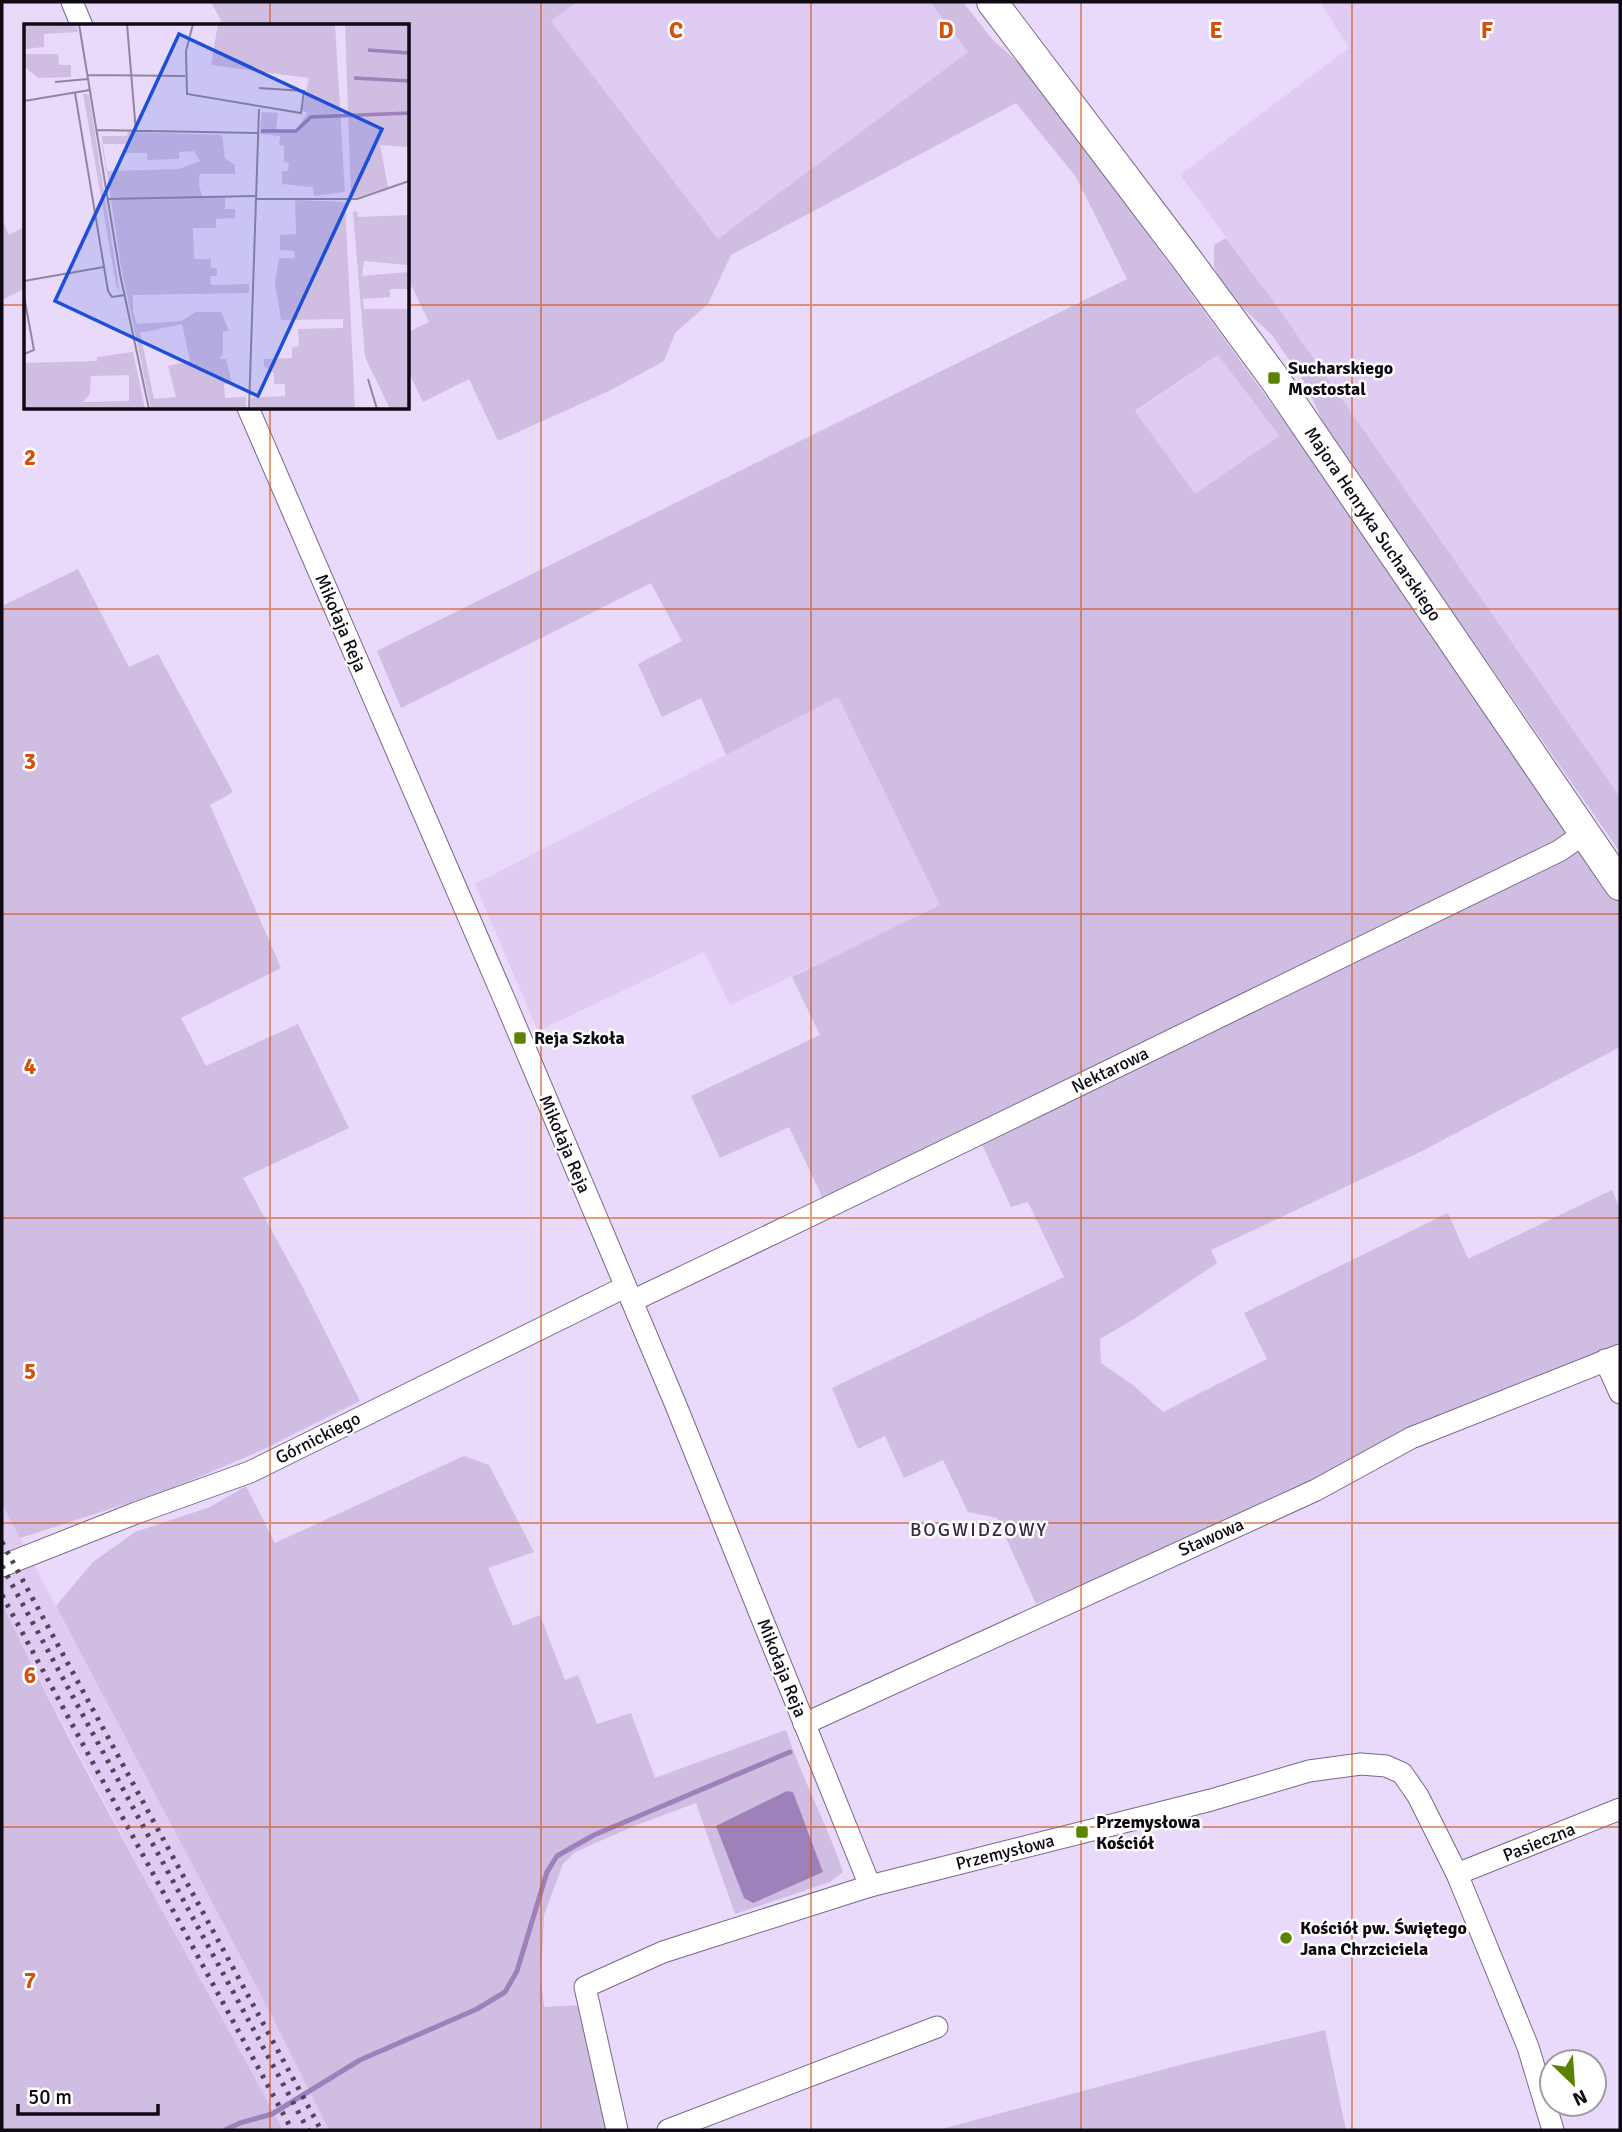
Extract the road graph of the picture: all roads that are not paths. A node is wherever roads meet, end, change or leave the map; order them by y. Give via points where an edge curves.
1 (72, 2) edge
2 (992, 2) edge
3 (81, 24) edge
4 (248, 410) edge
5 (1585, 833) junction
6 (1620, 885) edge
7 (629, 1294) junction
8 (1613, 1358) edge
9 (1620, 1393) edge
10 (2, 1566) edge
11 (804, 1724) junction
12 (1620, 1809) edge
13 (1457, 1874) junction
14 (870, 1886) junction
15 (937, 2027) dead end
16 (617, 2130) edge
17 (668, 2130) edge
18 (1553, 2130) edge

1 - 3 street
2 - 5 street, Majora Henryka Sucharskiego via 1274,378
4 - 7 street, Mikołaja Reja
5 - 6 street, Majora Henryka Sucharskiego
5 - 7 street, Nektarowa via 1559,850 902,1173
7 - 10 street, Górnickiego via 250,1472
7 - 11 street, Mikołaja Reja
8 - 9 street
8 - 11 street, Stawowa via 1410,1438 1316,1490
11 - 14 street, Mikołaja Reja
12 - 13 street, Pasieczna
13 - 14 street, Przemysłowa via 1402,1773 1361,1764 1309,1771
13 - 18 street, Przemysłowa via 1528,2047
14 - 16 street, Przemysłowa via 663,1952 585,1987
15 - 17 street

